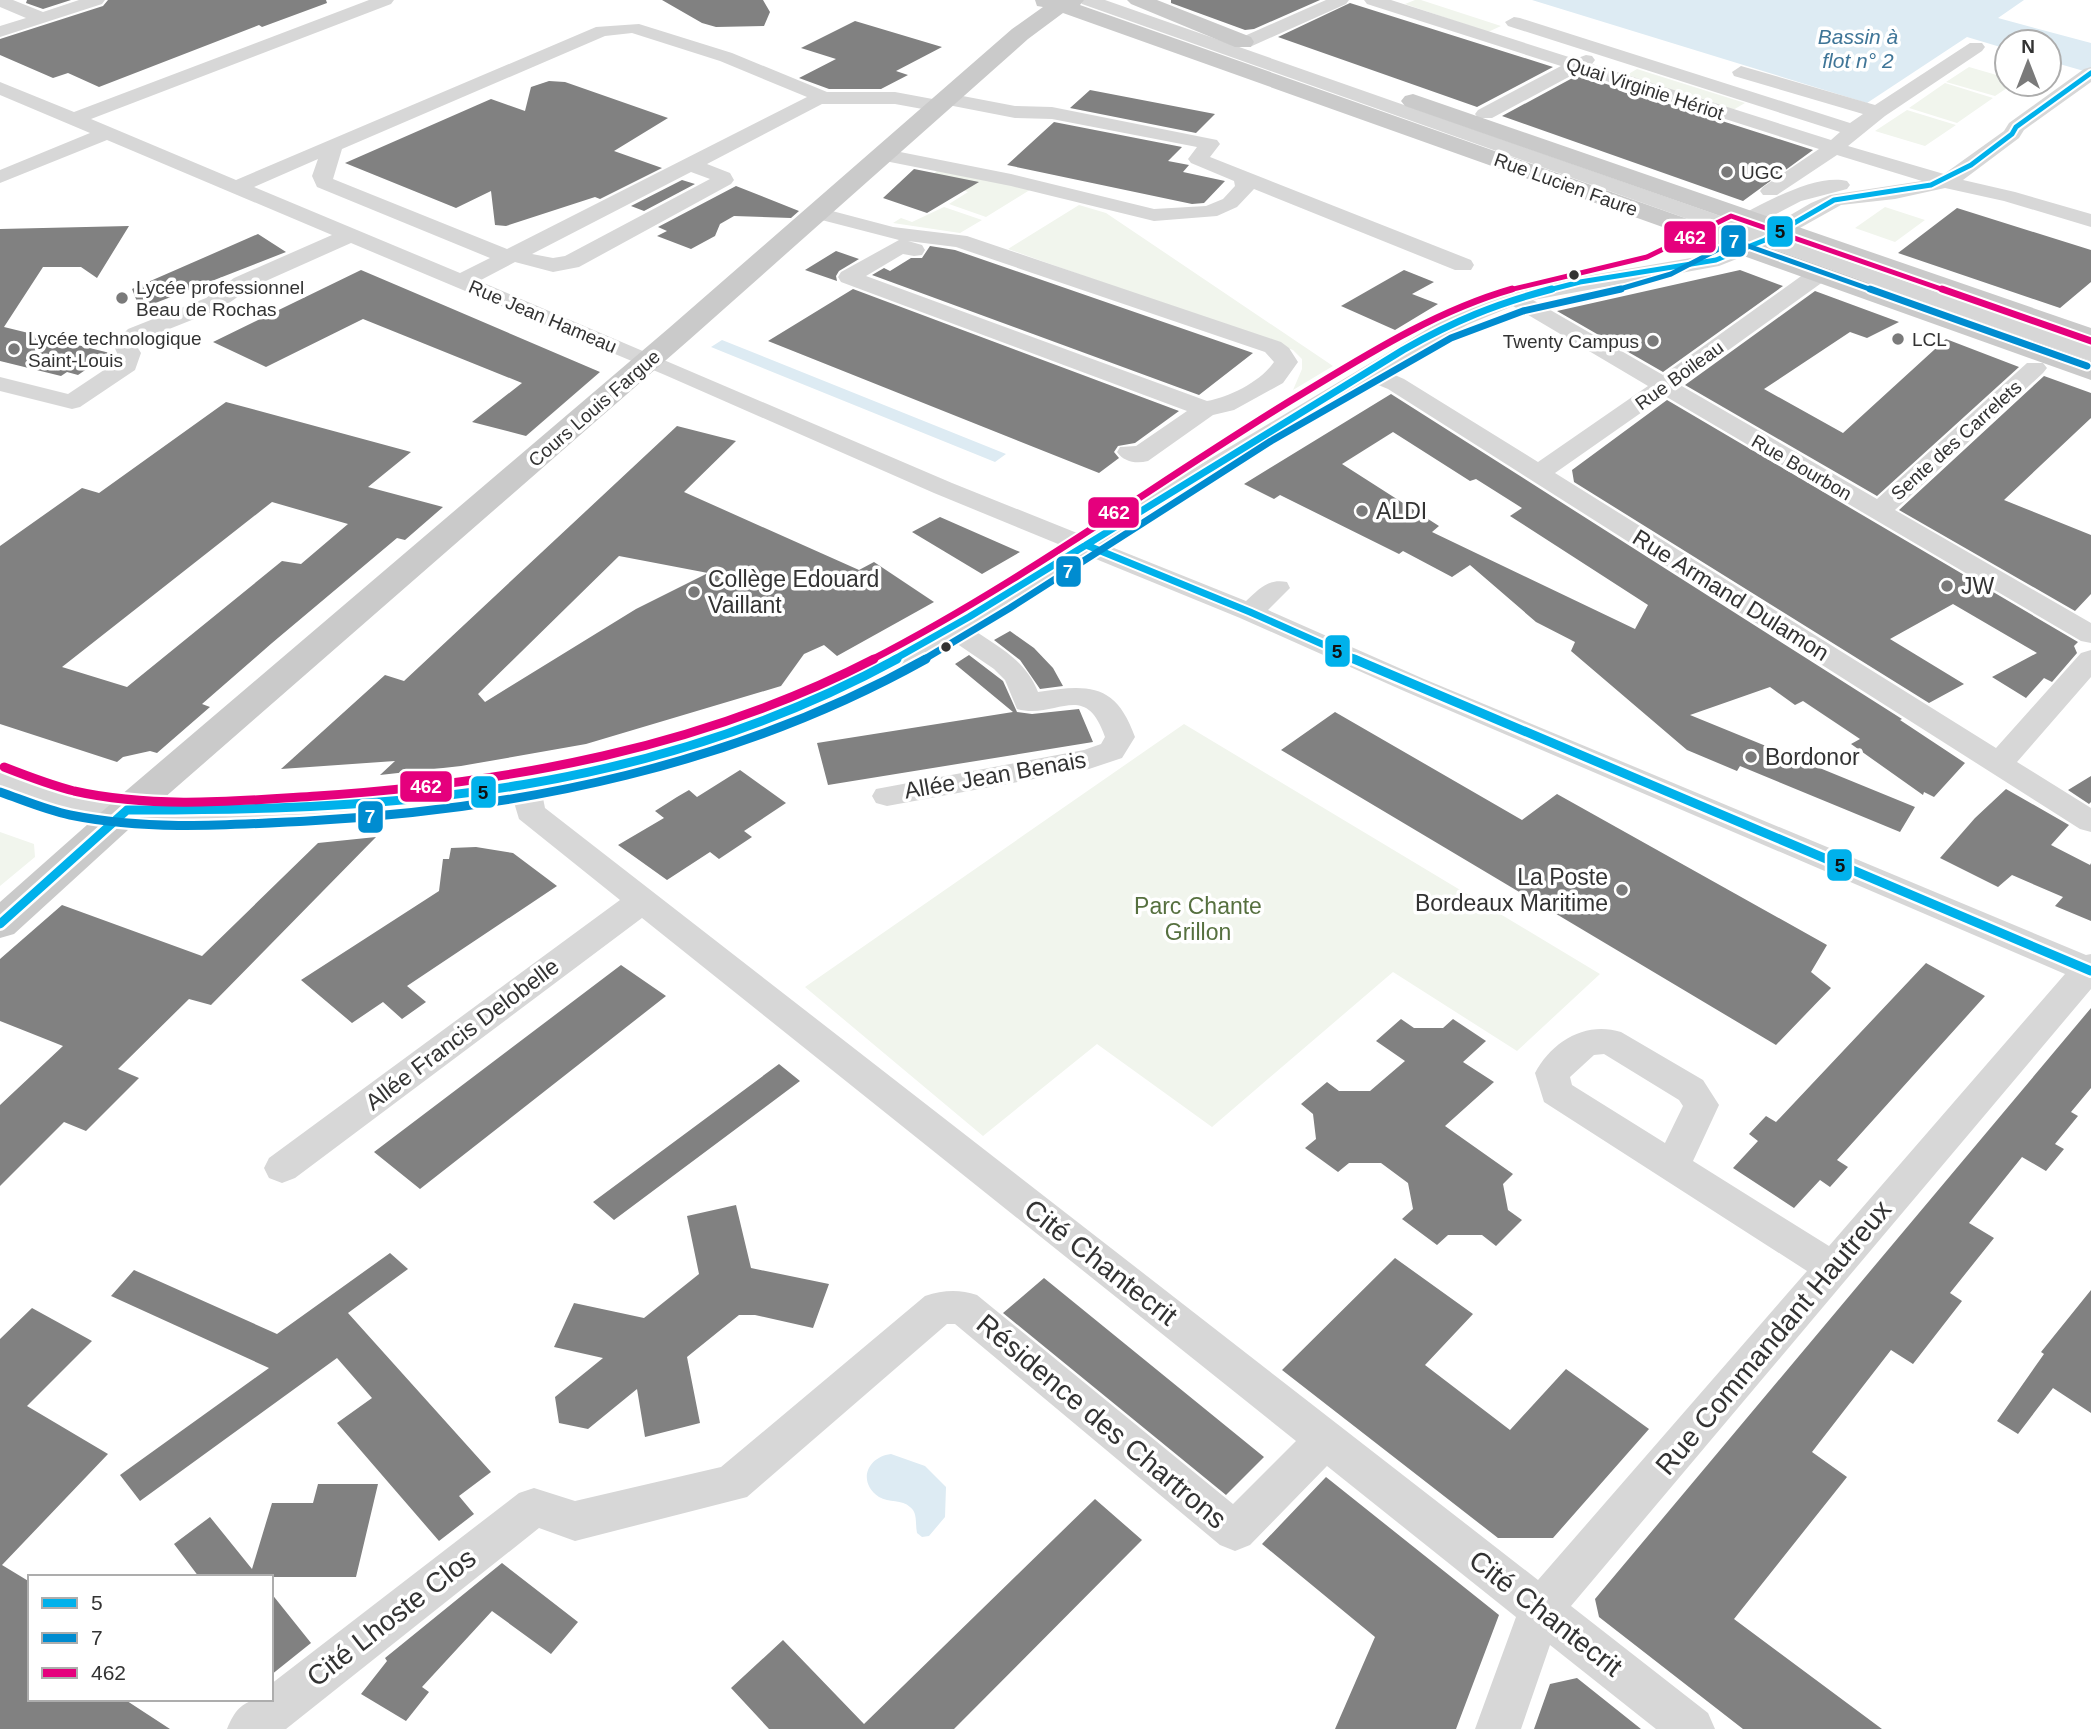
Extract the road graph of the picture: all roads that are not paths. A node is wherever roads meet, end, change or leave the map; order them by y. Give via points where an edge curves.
1 (96, 0) edge
2 (385, 0) edge
3 (1113, 0) edge
4 (1138, 0) edge
5 (1340, 0) edge
6 (1373, 0) edge
7 (0, 1) edge
8 (1064, 1) edge
9 (1492, 15) dead end
10 (42, 18) junction
11 (1200, 26) junction
12 (1528, 27) junction
13 (0, 32) edge
14 (1501, 41) junction
15 (1246, 42) junction
16 (1976, 47) dead end
17 (1604, 51) junction
18 (1576, 65) junction
19 (1725, 68) dead end
20 (2091, 73) edge
21 (0, 88) edge
22 (817, 97) junction
23 (1761, 101) junction
24 (943, 102) junction
25 (1878, 112) junction
26 (1485, 114) dead end
27 (1735, 116) junction
28 (73, 119) junction
29 (2016, 127) junction
30 (1853, 130) junction
31 (107, 133) junction
32 (333, 146) junction
33 (1835, 148) junction
34 (884, 155) junction
35 (690, 164) junction
36 (1919, 172) junction
37 (0, 177) edge
38 (1244, 178) junction
39 (1947, 181) junction
40 (236, 187) junction
41 (817, 213) junction
42 (2091, 221) edge
43 (1750, 229) junction
44 (350, 235) junction
45 (914, 250) dead end
46 (514, 254) junction
47 (1463, 265) dead end
48 (1644, 272) junction
49 (1819, 274) junction
50 (461, 281) junction
51 (1514, 298) junction
52 (2091, 337) edge
53 (2091, 354) edge
54 (648, 360) junction
55 (2035, 368) dead end
56 (2091, 371) edge
57 (1369, 372) junction
58 (0, 384) edge
59 (1664, 386) junction
60 (1205, 409) junction
61 (1129, 452) dead end
62 (1536, 472) junction
63 (1875, 509) junction
64 (1086, 545) junction
65 (1277, 588) dead end
66 (1250, 612) junction
67 (952, 628) junction
68 (2091, 635) edge
69 (2091, 659) edge
70 (1999, 764) junction
71 (0, 779) edge
72 (526, 787) junction
73 (887, 796) dead end
74 (127, 810) junction
75 (2091, 822) edge
76 (642, 901) junction
77 (0, 924) edge
78 (2090, 969) edge
79 (1672, 1166) dead end
80 (282, 1168) dead end
81 (1833, 1267) junction
82 (1325, 1439) junction
83 (534, 1507) joint
84 (1541, 1609) junction
85 (250, 1729) edge
86 (1498, 1729) edge
87 (1692, 1729) edge

1 - 10 street
2 - 28 street
3 - 11 main road
4 - 11 main road, Rue Lucien Faure
5 - 15 street
6 - 14 street, Quai Virginie Hériot
7 - 10 street
8 - 24 main road, Cours Louis Fargue
8 - 43 main road, Rue Lucien Faure
9 - 12 street, Quai Virginie Hériot
10 - 13 street
11 - 15 main road, Rue Lucien Faure
12 - 14 street
12 - 17 street, Quai Virginie Hériot
14 - 18 street, Quai Virginie Hériot
15 - 43 main road, Rue Lucien Faure
16 - 25 street
17 - 18 street
17 - 23 street, Quai Virginie Hériot
18 - 26 street
18 - 27 street, Quai Virginie Hériot
19 - 25 street, Quai Virginie Hériot
20 - 29 street
21 - 28 street, Rue Jean Hameau
22 - 24 street
22 - 32 street via 819,94 726,57 633,28 602,31
22 - 35 street
23 - 27 street
23 - 30 street, Quai Virginie Hériot
24 - 34 main road, Cours Louis Fargue
24 - 38 street via 1052,113 1210,144 1198,159
25 - 30 street
27 - 33 street, Quai Virginie Hériot
28 - 31 street, Rue Jean Hameau
29 - 36 street via 1996,131
29 - 39 street
30 - 33 street
31 - 37 street
31 - 40 street, Rue Jean Hameau
32 - 40 street
32 - 46 street via 321,176 324,183
33 - 36 street, Quai Virginie Hériot
33 - 43 street
34 - 38 street via 1154,215 1210,212 1230,203 1245,187
34 - 41 main road, Cours Louis Fargue
35 - 46 street
35 - 46 street via 724,180 571,262 538,263
36 - 39 street, Quai Virginie Hériot
36 - 43 street via 1810,190
38 - 47 street
39 - 42 street, Quai Virginie Hériot
39 - 43 street via 1837,199
40 - 44 street, Rue Jean Hameau
41 - 54 main road, Cours Louis Fargue
41 - 60 street via 892,233 968,244 1281,353 1286,362 1275,378 1226,405
43 - 48 street
43 - 48 street via 1702,264
43 - 49 main road, Rue Lucien Faure
43 - 52 main road, Rue Lucien Faure
43 - 53 street
44 - 50 street, Rue Jean Hameau
44 - 58 street via 242,283 214,303 136,334 124,345 129,353 127,365 72,402
45 - 60 street via 901,246 849,277
46 - 50 street
48 - 51 street
49 - 56 main road, Rue Lucien Faure
49 - 59 street, Rue Boileau
50 - 54 street, Rue Jean Hameau
51 - 57 street via 1459,320
51 - 59 street, Rue Bourbon
54 - 64 street, Rue Jean Hameau
54 - 74 main road, Cours Louis Fargue
55 - 63 street, Sente des Carrelets via 1887,504
57 - 62 street, Rue Armand Dulamon via 1396,384
57 - 64 street
59 - 62 street, Rue Boileau via 1555,464
59 - 63 street, Rue Bourbon
60 - 61 street via 1139,456
62 - 70 street, Rue Armand Dulamon
63 - 68 street, Rue Bourbon
64 - 66 street, Rue Jean Hameau
64 - 67 street
65 - 66 street
66 - 78 street, Rue Jean Hameau
67 - 72 street via 821,698 743,730 654,758
67 - 73 street, Allée Jean Benais via 1018,677 1027,703 1095,698 1111,710 1120,737 1112,751 1089,759
69 - 70 street
70 - 75 street, Rue Armand Dulamon
71 - 74 street via 78,804
72 - 74 street via 364,807
72 - 76 street, Cité Chantecrit via 530,812
74 - 77 main road, Cours Louis Fargue
76 - 80 street, Allée Francis Delobelle
76 - 82 street, Cité Chantecrit
78 - 81 street, Rue Commandant Hautreux
79 - 81 street
81 - 84 street, Rue Commandant Hautreux
82 - 83 street, Résidence des Chartrons via 1235,1531 963,1307 939,1308 733,1483 575,1521
82 - 84 street, Cité Chantecrit
83 - 85 street, Cité Lhoste Clos
84 - 86 street, Rue Commandant Hautreux
84 - 87 street, Cité Chantecrit

